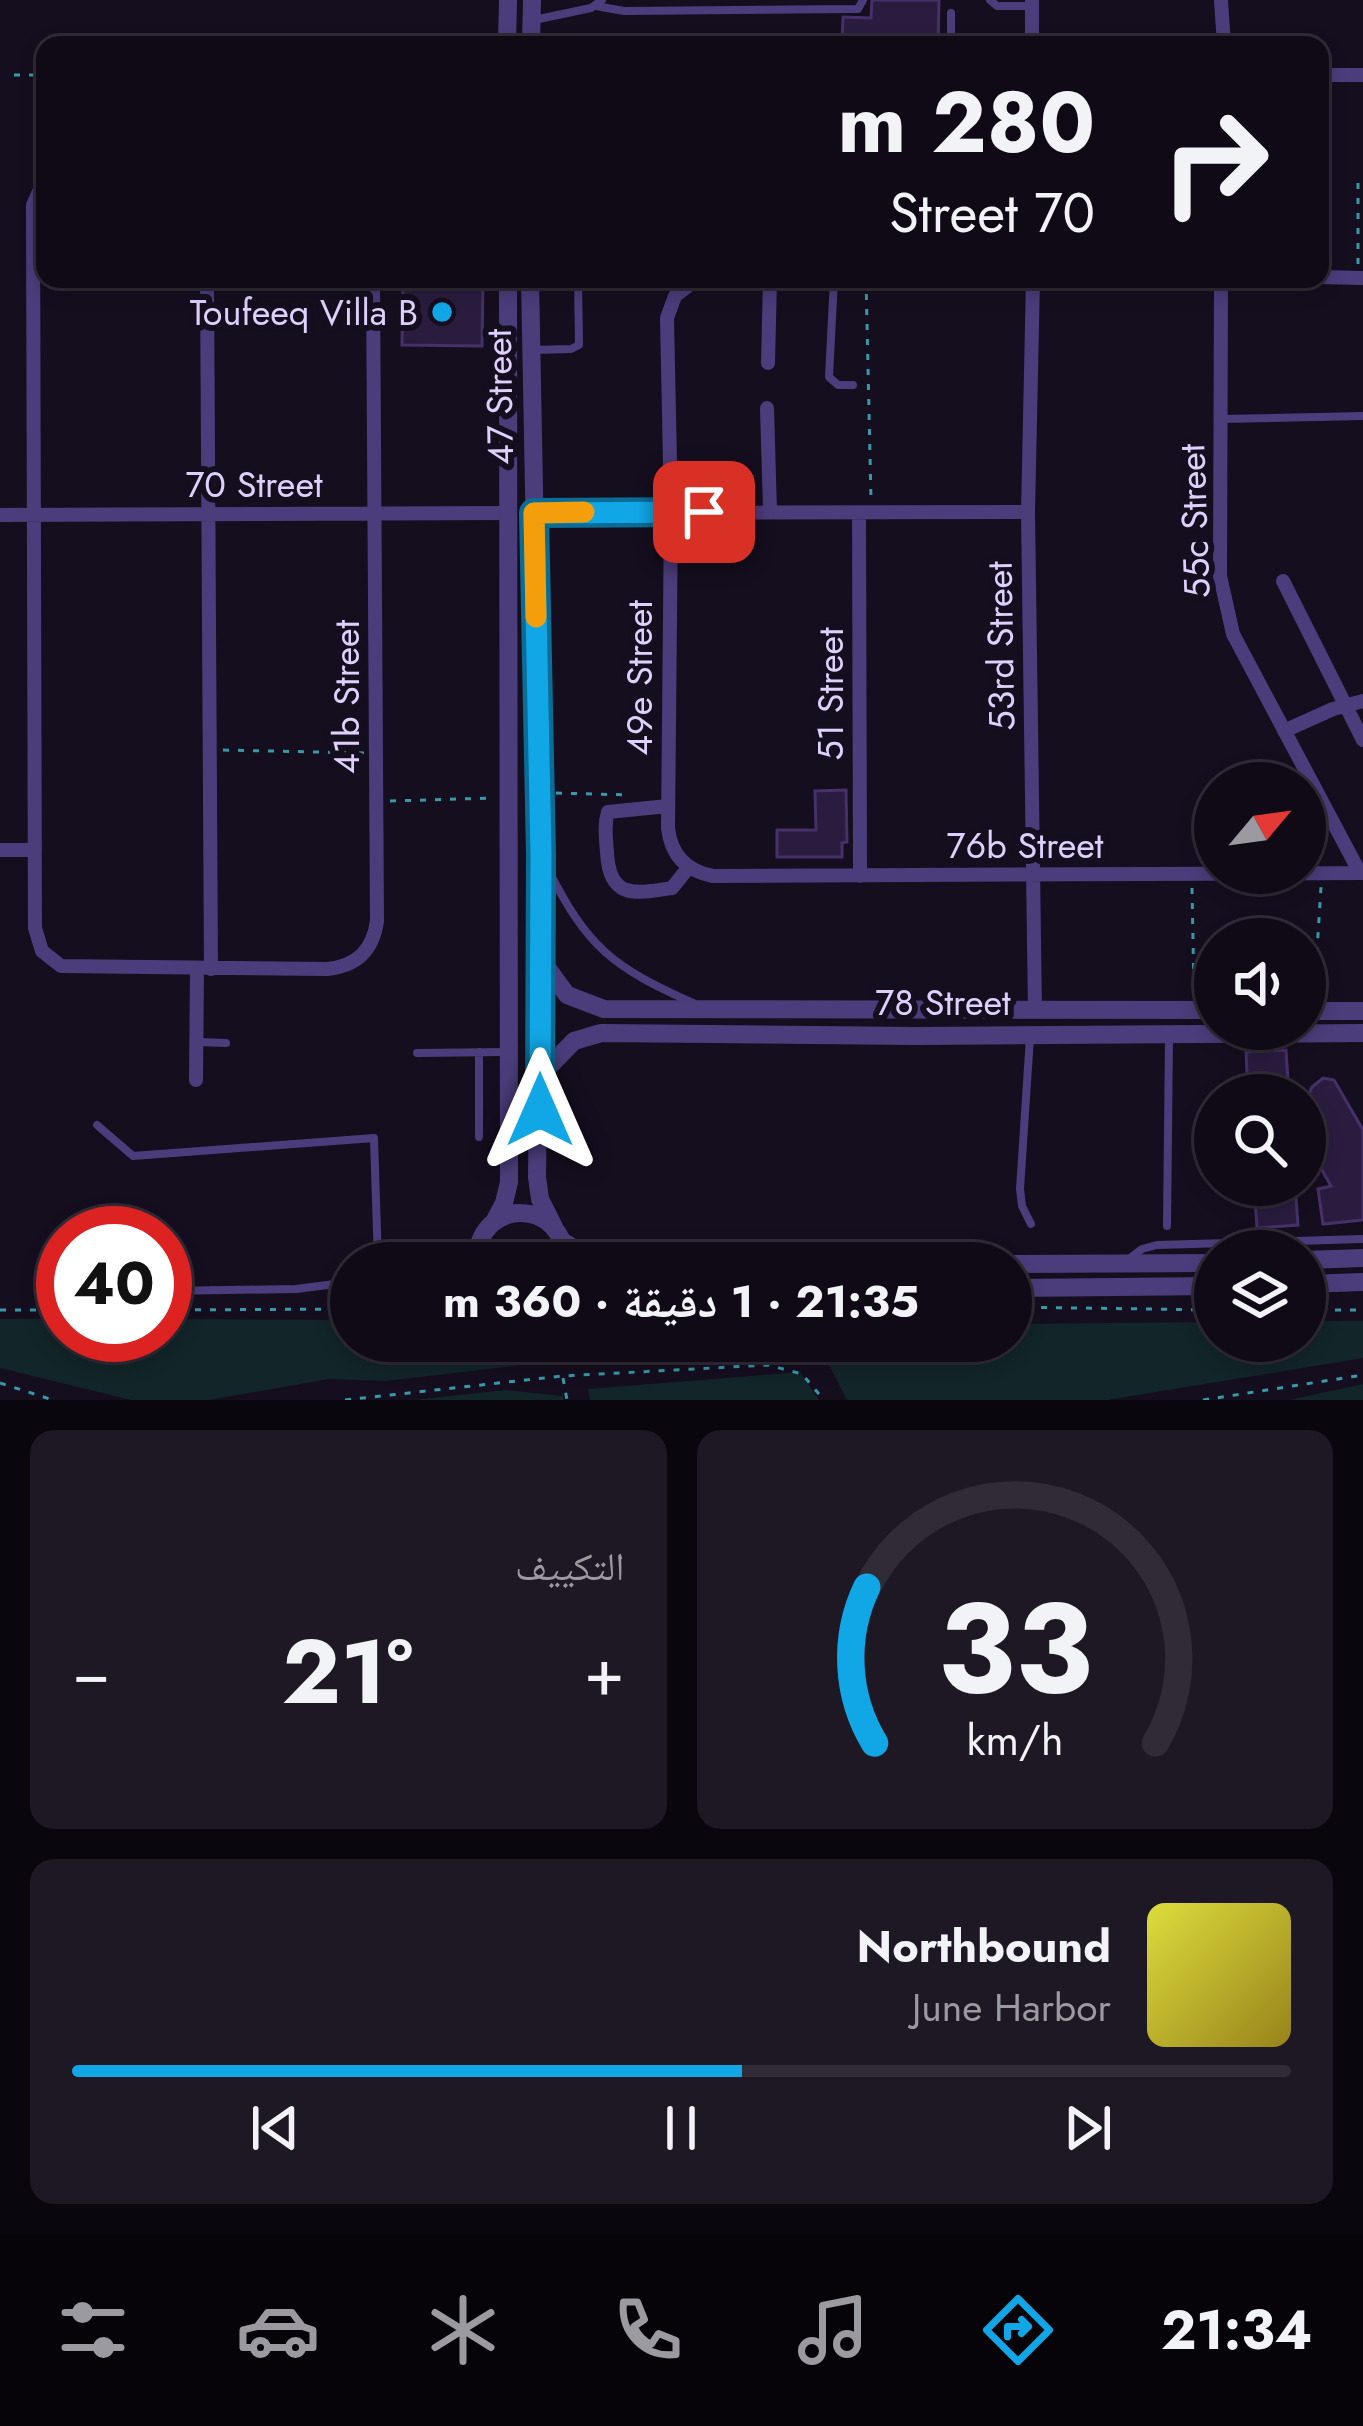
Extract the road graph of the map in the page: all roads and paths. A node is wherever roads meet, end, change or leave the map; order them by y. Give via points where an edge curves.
1 (509, 0) edge
2 (862, 0) edge
3 (990, 0) edge
4 (1221, 0) edge
5 (599, 3) edge
6 (1032, 3) edge
7 (819, 5) edge
8 (532, 10) edge
9 (951, 13) dead end
10 (507, 36) edge
11 (951, 36) edge
12 (1032, 36) edge
13 (1223, 36) edge
14 (14, 75) dead end
15 (36, 75) edge
16 (1329, 75) edge
17 (1363, 75) edge
18 (1363, 181) edge
19 (36, 198) edge
20 (1329, 277) edge
21 (1360, 278) edge
22 (207, 288) edge
23 (373, 288) edge
24 (508, 288) edge
25 (530, 288) edge
26 (578, 288) edge
27 (685, 288) edge
28 (770, 288) edge
29 (833, 288) edge
30 (866, 288) edge
31 (1033, 288) edge
32 (1221, 288) edge
33 (532, 350) junction
34 (768, 364) dead end
35 (853, 386) dead end
36 (767, 408) dead end
37 (1363, 416) edge
38 (1221, 419) junction
39 (670, 511) junction
40 (770, 512) junction
41 (1028, 512) junction
42 (374, 513) junction
43 (508, 513) junction
44 (534, 513) junction
45 (865, 513) junction
46 (208, 514) junction
47 (0, 515) edge
48 (33, 516) junction
49 (1282, 581) dead end
50 (1363, 701) edge
51 (1343, 705) junction
52 (1284, 731) junction
53 (1363, 740) edge
54 (210, 750) junction
55 (376, 753) junction
56 (539, 793) junction
57 (508, 797) junction
58 (376, 801) junction
59 (668, 801) junction
60 (0, 850) edge
61 (35, 850) junction
62 (541, 855) junction
63 (688, 867) junction
64 (1361, 873) edge
65 (1192, 874) joint
66 (1326, 874) edge
67 (860, 876) junction
68 (1035, 876) junction
69 (1196, 918) edge
70 (540, 958) junction
71 (204, 969) junction
72 (706, 1009) junction
73 (1194, 1010) edge
74 (1035, 1011) junction
75 (1129, 1011) junction
76 (1363, 1011) edge
77 (1326, 1012) edge
78 (1194, 1032) edge
79 (1326, 1032) edge
80 (1363, 1033) edge
81 (1030, 1035) junction
82 (1070, 1035) junction
83 (1169, 1036) junction
84 (196, 1042) junction
85 (226, 1042) dead end
86 (479, 1052) junction
87 (509, 1052) junction
88 (417, 1053) dead end
89 (540, 1076) junction
90 (196, 1080) dead end
91 (98, 1125) dead end
92 (479, 1137) dead end
93 (494, 1222) junction
94 (1030, 1224) dead end
95 (1167, 1226) dead end
96 (559, 1235) junction
97 (1363, 1239) edge
98 (377, 1242) edge
99 (480, 1242) edge
100 (560, 1242) edge
101 (568, 1242) edge
102 (1363, 1258) edge
103 (1326, 1259) edge
104 (1194, 1263) edge
105 (1032, 1264) edge
106 (1125, 1264) junction
107 (1363, 1282) edge
108 (1326, 1283) edge
109 (330, 1285) edge
110 (1194, 1286) edge
111 (1032, 1288) edge
112 (192, 1291) edge
113 (1032, 1307) edge
114 (330, 1309) edge
115 (0, 1310) edge
116 (36, 1310) edge
117 (192, 1310) edge
118 (1194, 1310) edge
119 (1326, 1310) edge
120 (1363, 1310) edge
121 (1363, 1375) edge
122 (562, 1376) junction
123 (0, 1384) edge
124 (53, 1400) edge
125 (345, 1400) edge
126 (567, 1400) edge
127 (824, 1400) edge
128 (1203, 1400) edge

1 - 8 street via 518,15
1 - 10 street
2 - 7 lane via 858,9
3 - 6 lane
4 - 13 street
5 - 7 lane via 624,11
5 - 8 lane
6 - 12 street
9 - 11 lane
14 - 15 path
16 - 17 street
18 - 21 path
19 - 48 street
20 - 21 street
22 - 46 street
23 - 42 street, 41b Street
24 - 43 street, 47 Street
25 - 33 street, 47 Street
26 - 33 lane via 579,345
27 - 39 street, 49e Street via 667,318
28 - 34 street
29 - 35 lane via 829,376
30 - 45 path
31 - 41 street, 53rd Street
32 - 38 street, 55c Street
33 - 44 street, 47 Street
36 - 40 street
37 - 38 lane
38 - 52 street, 55c Street via 1224,605
39 - 40 street
39 - 44 street
39 - 59 street, 49e Street
40 - 45 street
41 - 45 street
41 - 68 street, 53rd Street
42 - 43 street, 70 Street
42 - 46 street, 70 Street
42 - 55 street, 41b Street
43 - 57 street, 47 Street
44 - 56 street, 47 Street
45 - 67 street, 51 Street
46 - 48 street, 70 Street
46 - 54 street
47 - 48 street, 70 Street
48 - 61 street
49 - 51 street
50 - 51 street
51 - 52 street
51 - 53 street
52 - 64 street, 55c Street
54 - 55 path
54 - 71 street
55 - 58 street, 41b Street
56 - 59 path
56 - 62 street, 47 Street
57 - 58 path
57 - 87 street, 47 Street
58 - 71 street, 41b Street via 377,921 366,951 338,968
59 - 63 street, 49e Street via 672,846
59 - 63 street via 608,812 608,872 627,892 672,887
60 - 61 street
61 - 71 street via 37,940 50,960 73,968
62 - 70 street, 47 Street
62 - 72 lane via 573,915 613,963
63 - 67 street, 76b Street via 713,876
64 - 66 street, 76b Street
65 - 68 street, 76b Street
65 - 69 path
67 - 68 street, 76b Street
68 - 74 street, 53rd Street
70 - 72 street, 78 Street via 584,1004
70 - 89 street, 47 Street
71 - 84 street
72 - 74 street, 78 Street
73 - 75 street, 78 Street
74 - 75 street, 78 Street
75 - 82 street via 1126,1023
76 - 77 street
78 - 83 street, 78 Street
79 - 80 street, 78 Street
81 - 82 street, 78 Street
81 - 89 street, 78 Street via 602,1033 574,1041
81 - 94 lane via 1020,1189
82 - 83 street, 78 Street
83 - 95 lane
84 - 85 lane
84 - 90 street
86 - 87 lane
86 - 88 lane
86 - 92 lane
87 - 93 street, 47 Street via 509,1182
89 - 96 street, 47 Street via 537,1177
91 - 98 lane via 133,1156 374,1138
93 - 96 street via 531,1214
93 - 99 street, 47 Street
96 - 100 street, 47 Street
96 - 101 street
97 - 106 lane via 1157,1245
102 - 103 street
104 - 106 street
105 - 106 street
107 - 108 street
109 - 112 lane
110 - 111 street
113 - 118 path
114 - 117 path
115 - 116 path
119 - 120 path
121 - 128 path
122 - 125 path
122 - 126 path
122 - 127 path via 777,1365 809,1379
123 - 124 path

